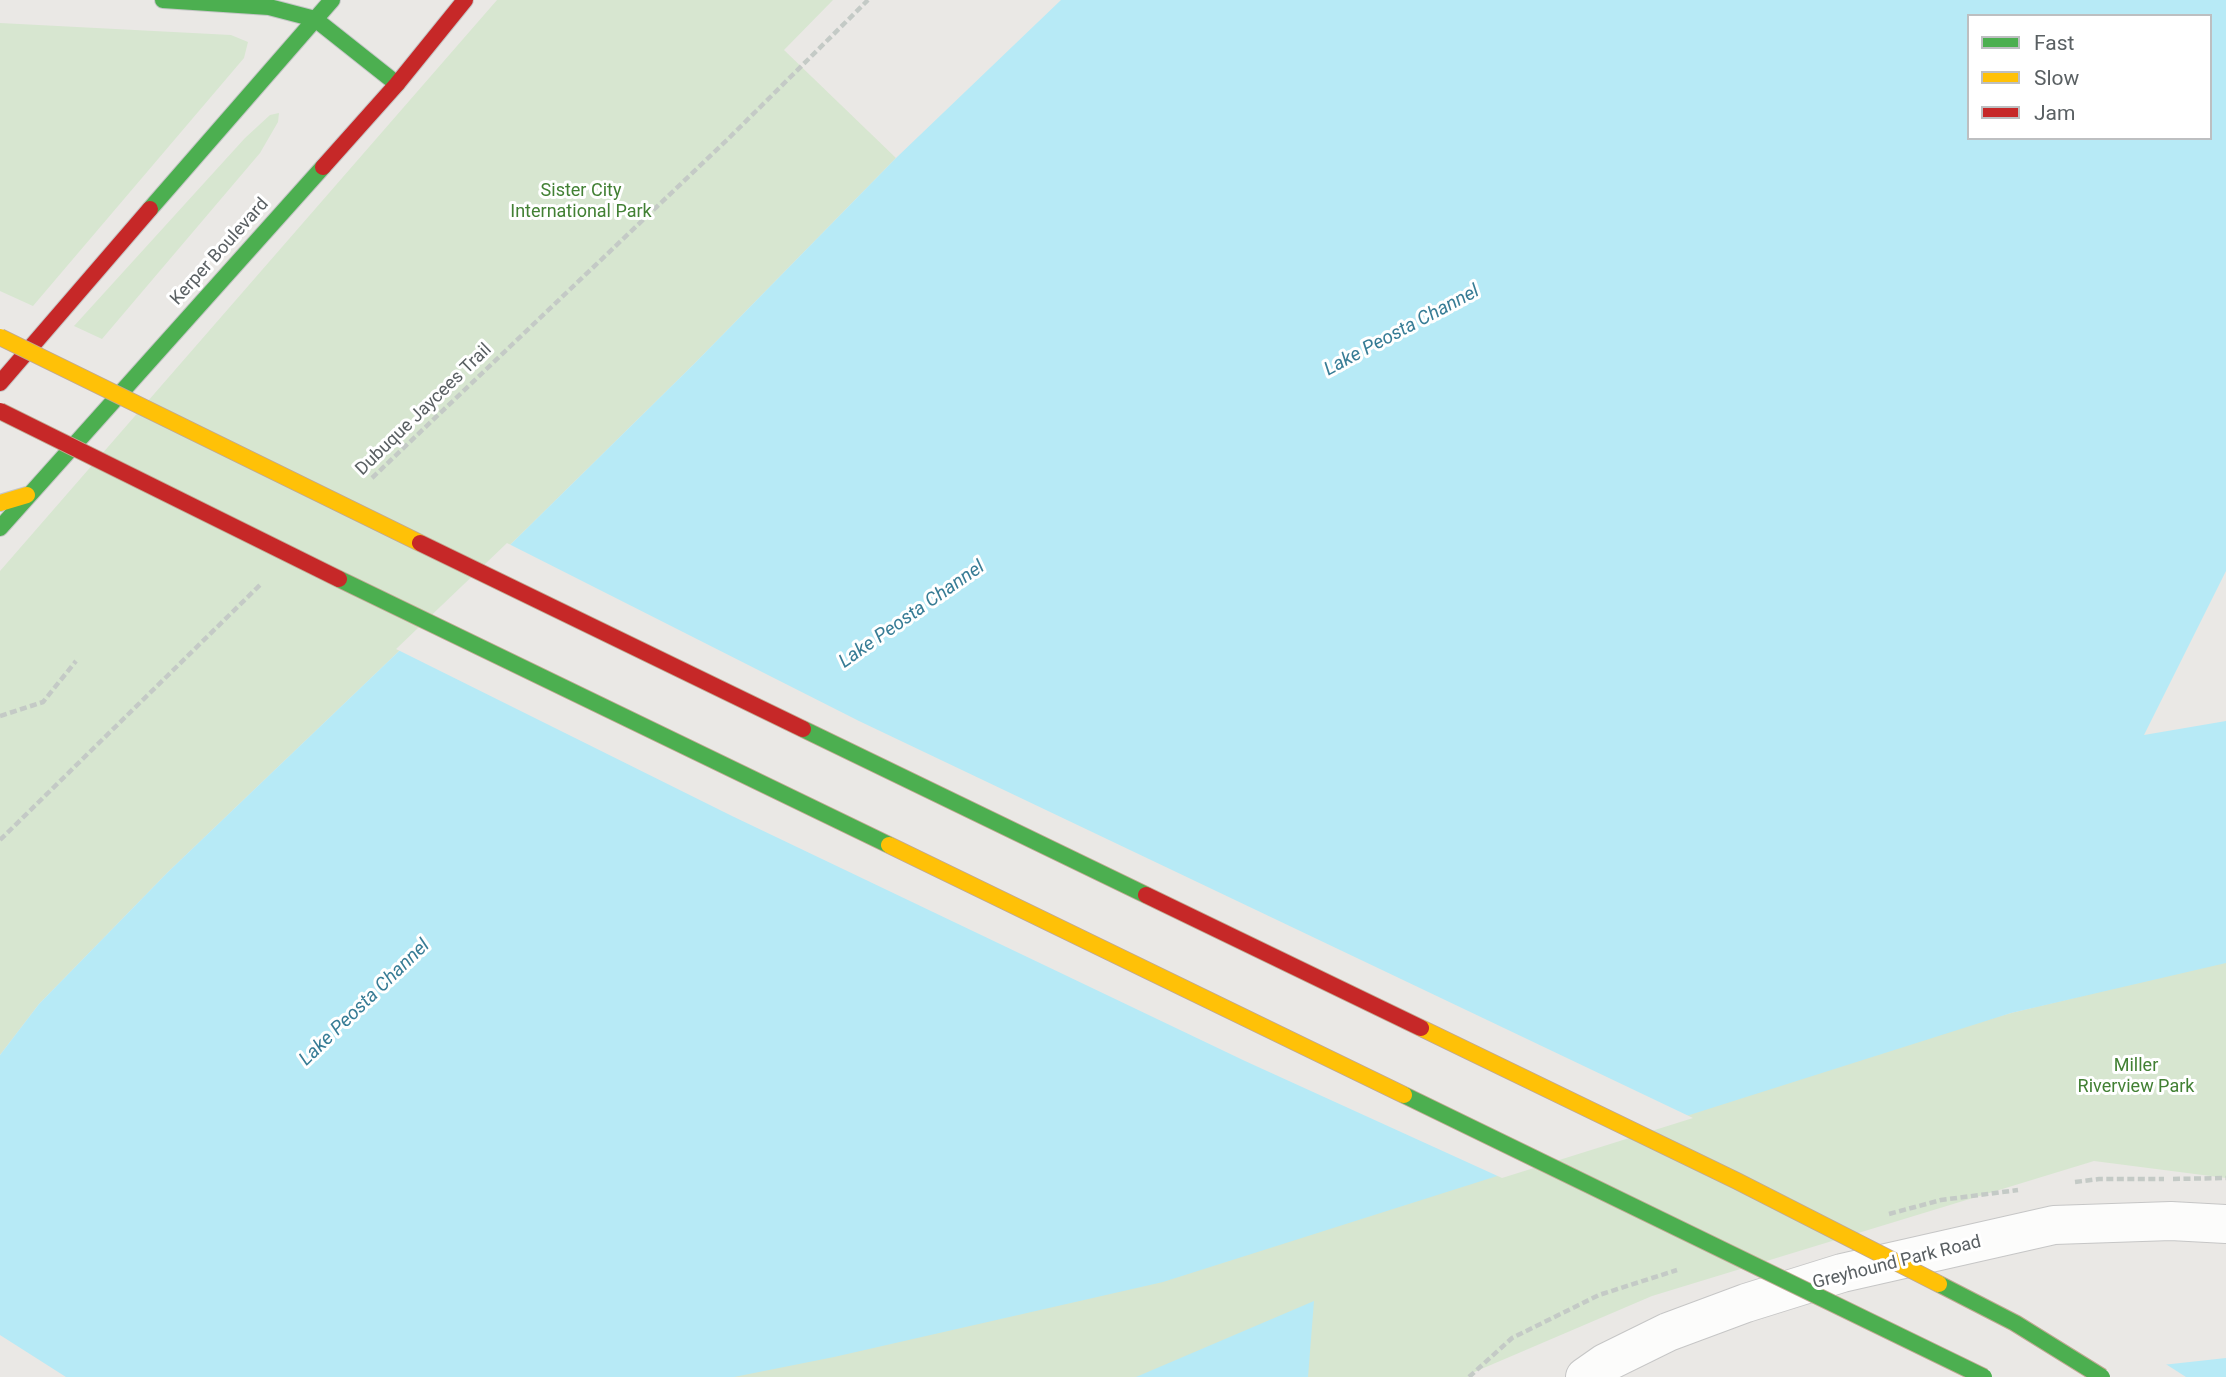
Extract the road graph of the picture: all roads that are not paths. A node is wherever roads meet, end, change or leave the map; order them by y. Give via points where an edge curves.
1 (163, 0) edge
2 (332, 0) edge
3 (465, 0) edge
4 (315, 19) junction
5 (397, 84) junction
6 (0, 337) edge
7 (0, 383) edge
8 (0, 411) edge
9 (27, 495) junction
10 (0, 503) edge
11 (0, 528) edge
12 (2226, 1224) edge
13 (1585, 1377) edge
14 (1984, 1377) edge
15 (2102, 1377) edge

1 - 4 main road via 269,7
2 - 4 main road
3 - 5 main road, Kerper Boulevard
4 - 5 main road
4 - 7 main road
5 - 9 main road, Kerper Boulevard
6 - 15 main road, bridge via 1737,1181 2015,1323
8 - 14 main road, bridge
9 - 10 main road
9 - 11 main road, Kerper Boulevard
12 - 13 street, Greyhound Park Road via 2054,1225 1842,1273 1668,1332

